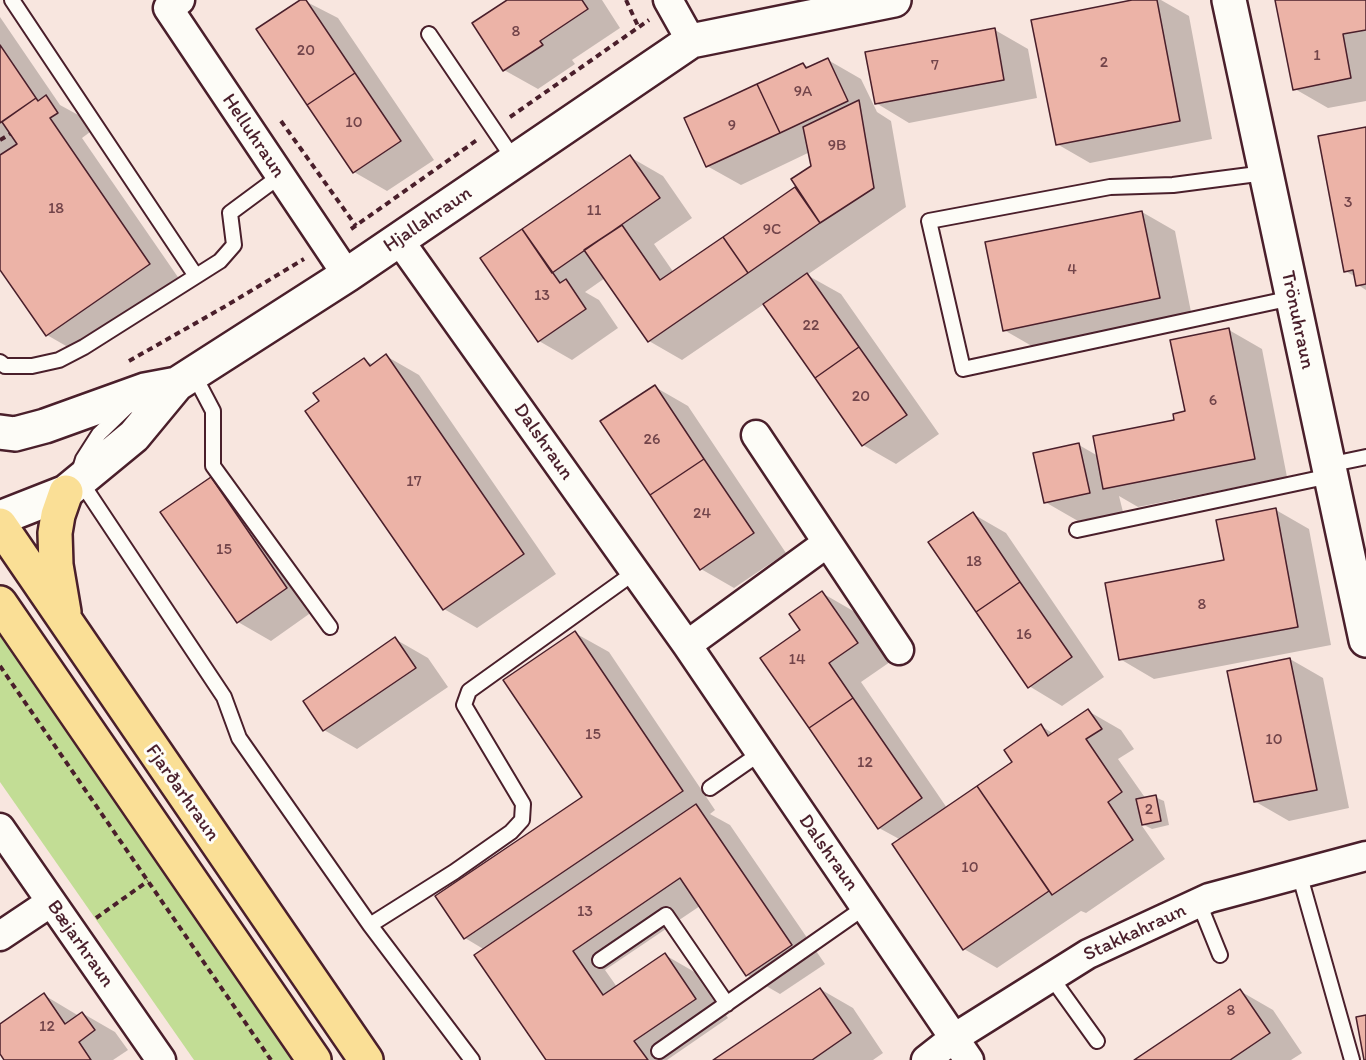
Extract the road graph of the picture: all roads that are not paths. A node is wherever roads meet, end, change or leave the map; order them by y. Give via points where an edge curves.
1 (12, 0) edge
2 (668, 0) edge
3 (894, 0) edge
4 (1229, 0) edge
5 (170, 3) edge
6 (429, 34) dead end
7 (691, 41) junction
8 (516, 161) junction
9 (1265, 173) junction
10 (280, 176) junction
11 (399, 240) junction
12 (347, 275) junction
13 (196, 276) junction
14 (1292, 298) junction
15 (0, 362) edge
16 (185, 379) junction
17 (145, 390) junction
18 (0, 432) edge
19 (756, 435) dead end
20 (1366, 457) edge
21 (1329, 470) junction
22 (74, 487) junction
23 (0, 518) edge
24 (0, 525) edge
25 (1077, 530) dead end
26 (827, 543) junction
27 (635, 572) junction
28 (0, 603) edge
29 (67, 626) junction
30 (330, 627) dead end
31 (1366, 640) edge
32 (687, 645) junction
33 (899, 650) dead end
34 (759, 754) junction
35 (710, 788) dead end
36 (3, 839) edge
37 (1366, 856) edge
38 (1299, 873) junction
39 (51, 902) junction
40 (1198, 903) junction
41 (865, 907) junction
42 (370, 925) junction
43 (0, 936) edge
44 (1220, 955) dead end
45 (600, 960) dead end
46 (1051, 977) junction
47 (727, 1004) junction
48 (1097, 1041) dead end
49 (962, 1049) edge
50 (659, 1051) dead end
51 (161, 1060) edge
52 (314, 1060) edge
53 (366, 1060) edge
54 (472, 1060) edge
55 (926, 1060) edge
56 (1352, 1060) edge

1 - 13 lane
2 - 7 street
3 - 7 street, Hjallahraun
4 - 9 street, Trönuhraun
5 - 10 street, Helluhraun
6 - 8 lane
7 - 8 street, Hjallahraun
8 - 11 street, Hjallahraun
9 - 14 street, Trönuhraun
9 - 14 lane via 1173,185 1110,187 929,221 963,369
10 - 12 street, Helluhraun
10 - 13 lane via 230,213 234,245 220,261
11 - 12 street, Hjallahraun
11 - 27 street, Dalshraun
12 - 16 street, Hjallahraun
13 - 15 lane via 58,360 32,366 5,366
14 - 21 street, Trönuhraun
16 - 17 street
16 - 22 street, Hjallahraun via 134,436
16 - 30 lane via 213,411 213,466
17 - 18 street via 45,426 15,434
17 - 22 lane via 99,434 83,459
19 - 26 street
20 - 21 lane
21 - 25 lane
21 - 31 street, Trönuhraun
22 - 23 street, Hjallahraun
22 - 29 main road via 55,533 56,565
22 - 42 lane via 224,697 239,738
24 - 29 main road, Fjarðarhraun
26 - 32 street
26 - 33 street
27 - 32 street, Dalshraun
27 - 42 lane via 469,691 464,705 523,804 522,820 454,872
28 - 52 main road
29 - 53 main road, Fjarðarhraun
32 - 34 street, Dalshraun
34 - 35 lane
34 - 41 street, Dalshraun
36 - 39 street, Bæjarhraun
37 - 38 street, Stakkahraun
38 - 40 street, Stakkahraun
38 - 56 lane
39 - 43 street
39 - 51 street, Bæjarhraun
40 - 44 lane
40 - 46 street, Stakkahraun via 1088,954
41 - 47 lane
41 - 49 street, Dalshraun
42 - 54 lane
45 - 47 lane via 666,915
46 - 48 lane
46 - 49 street, Stakkahraun
47 - 50 lane
49 - 55 street, Stakkahraun

